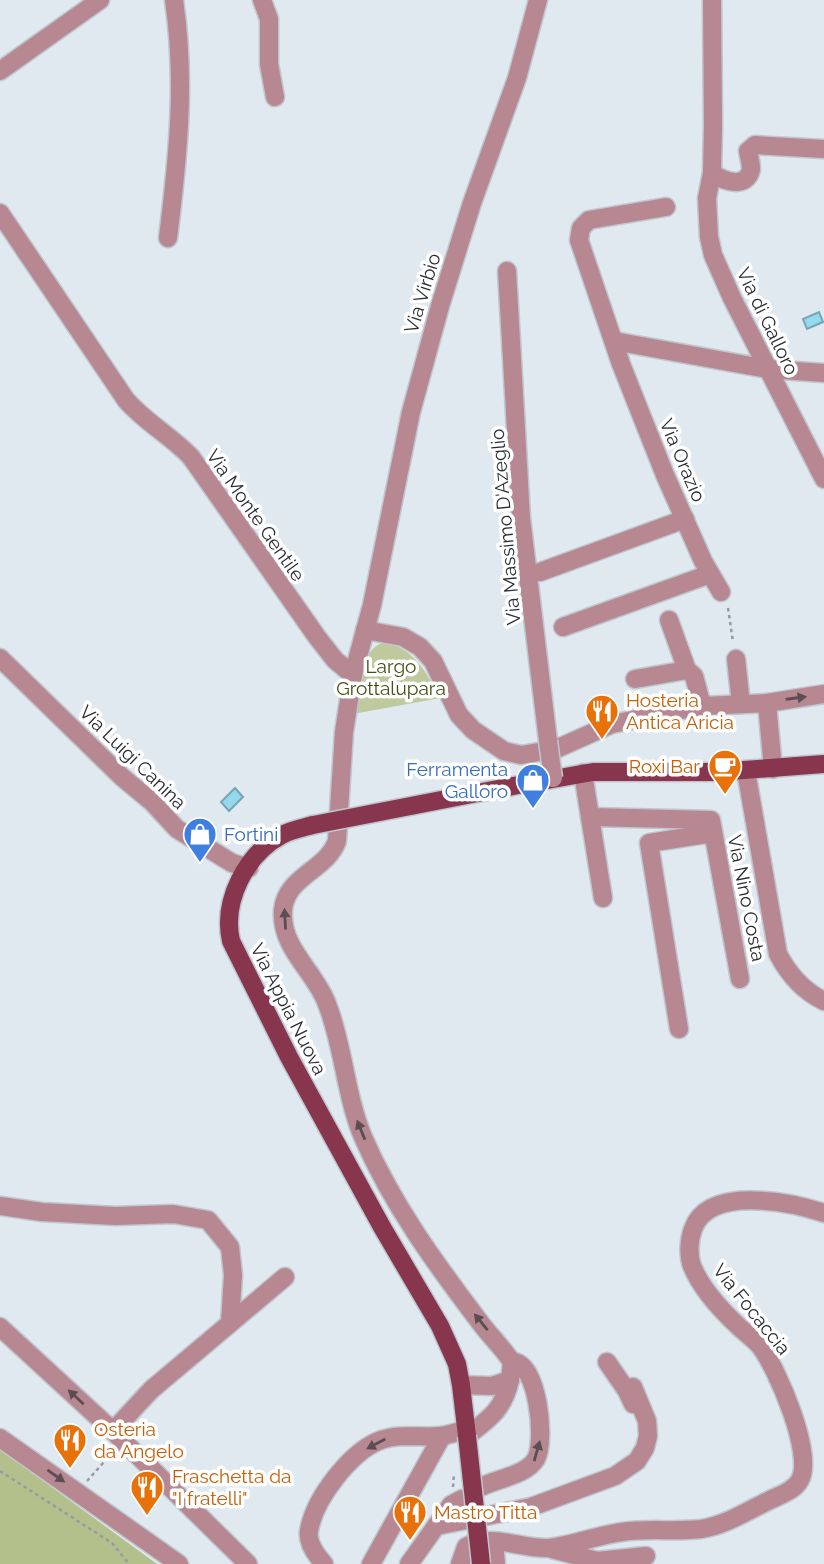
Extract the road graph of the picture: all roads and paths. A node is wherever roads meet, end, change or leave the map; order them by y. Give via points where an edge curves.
1 (100, 0) edge
2 (174, 0) edge
3 (262, 0) edge
4 (538, 0) edge
5 (712, 0) edge
6 (0, 71) edge
7 (275, 97) dead end
8 (824, 149) edge
9 (712, 173) junction
10 (666, 207) dead end
11 (0, 213) edge
12 (168, 238) dead end
13 (507, 271) dead end
14 (614, 341) junction
15 (768, 369) junction
16 (824, 373) edge
17 (824, 479) edge
18 (685, 519) junction
19 (540, 572) dead end
20 (710, 574) junction
21 (724, 598) joint
22 (669, 620) dead end
23 (563, 627) dead end
24 (365, 630) junction
25 (0, 658) edge
26 (736, 659) joint
27 (687, 670) junction
28 (353, 675) junction
29 (635, 679) dead end
30 (824, 694) edge
31 (767, 703) junction
32 (741, 704) junction
33 (702, 706) junction
34 (824, 764) edge
35 (773, 769) junction
36 (746, 771) junction
37 (583, 773) junction
38 (553, 778) junction
39 (590, 817) junction
40 (713, 833) junction
41 (248, 868) junction
42 (603, 898) dead end
43 (740, 979) dead end
44 (824, 1001) edge
45 (679, 1029) dead end
46 (0, 1206) edge
47 (824, 1213) edge
48 (285, 1277) dead end
49 (230, 1323) junction
50 (0, 1327) edge
51 (607, 1362) dead end
52 (511, 1371) junction
53 (461, 1385) junction
54 (634, 1387) dead end
55 (467, 1433) junction
56 (118, 1436) junction
57 (442, 1436) junction
58 (0, 1438) edge
59 (0, 1471) edge
60 (615, 1476) junction
61 (483, 1486) dead end
62 (78, 1492) junction
63 (462, 1499) dead end
64 (436, 1526) junction
65 (494, 1542) junction
66 (549, 1548) junction
67 (646, 1556) dead end
68 (415, 1561) edge
69 (129, 1564) edge
70 (179, 1564) edge
71 (248, 1564) edge
72 (324, 1564) edge
73 (371, 1564) edge
74 (460, 1564) edge
75 (481, 1564) edge
76 (496, 1564) edge

1 - 6 street
2 - 12 street via 181,110
3 - 7 street via 269,19
4 - 24 street, Via Virbio via 425,358
5 - 9 street, Via di Galloro
8 - 9 street via 755,145 748,151 751,168 745,179 728,182
9 - 15 street, Via di Galloro via 707,214 713,255
10 - 14 street, Via Orazio via 589,220 579,234
11 - 28 street, Via Monte Gentile via 126,400 191,457 326,649
13 - 38 street, Via Massimo D'Azeglio, bridge via 521,518
14 - 15 street
14 - 18 street, Via Orazio
15 - 16 street
15 - 17 street, Via di Galloro
18 - 19 street
18 - 20 street, Via Orazio
20 - 21 street, Via Orazio
20 - 23 street
21 - 26 path
22 - 27 street
24 - 28 street
24 - 33 street via 404,637 420,646 433,660 459,715 504,751 522,755 545,751 612,724
25 - 41 street, Via Luigi Canina via 177,829
26 - 32 street
27 - 29 street
27 - 33 street via 694,676
52 -> 28 street via 388,1187 355,1116 327,1003 288,940 286,899 300,879 332,852 339,832 344,732
31 -> 30 street
31 - 32 street
31 - 35 street
32 - 33 street
34 - 35 main road, Via Appia Nuova
35 - 36 main road, Via Appia Nuova
36 - 37 main road, Via Appia Nuova
36 - 44 street via 778,954 800,985
37 - 38 main road, Via Appia Nuova
37 - 39 street
38 - 41 main road, Via Appia Nuova, bridge via 293,830 272,841
39 - 40 street, Via Nino Costa via 711,820
39 - 42 street
40 - 43 street, Via Nino Costa
40 - 45 street via 649,843
41 - 53 main road, Via Appia Nuova via 229,906 234,950 440,1326
46 - 49 street via 115,1216 173,1214 208,1220 230,1247
47 - 66 street, Via Focaccia via 771,1201 724,1204 699,1219 690,1242 691,1265 704,1287 727,1316 758,1343 781,1383 801,1446 804,1467 798,1483 713,1526 644,1529
48 - 49 street
49 - 56 street via 150,1390
56 -> 50 street
51 - 60 street via 642,1423 637,1448
52 - 53 street via 492,1386
52 - 55 street via 503,1404
61 -> 52 street via 526,1469 540,1447 534,1389 519,1362
53 - 55 main road, Via Appia Nuova
54 - 60 street via 648,1436 636,1461
55 - 57 street
55 - 75 main road, Via Appia Nuova, bridge
56 - 62 path
56 - 71 street
57 -> 72 street via 382,1440 367,1448 331,1484 309,1531 313,1549
57 - 73 street
58 -> 62 street
59 - 69 path via 112,1543
60 - 64 street via 531,1507
62 - 70 street
63 - 64 street
64 - 68 street
65 - 66 street, Via Focaccia
65 - 74 street, Via Focaccia via 466,1547
65 - 76 street
66 - 67 street via 597,1561

